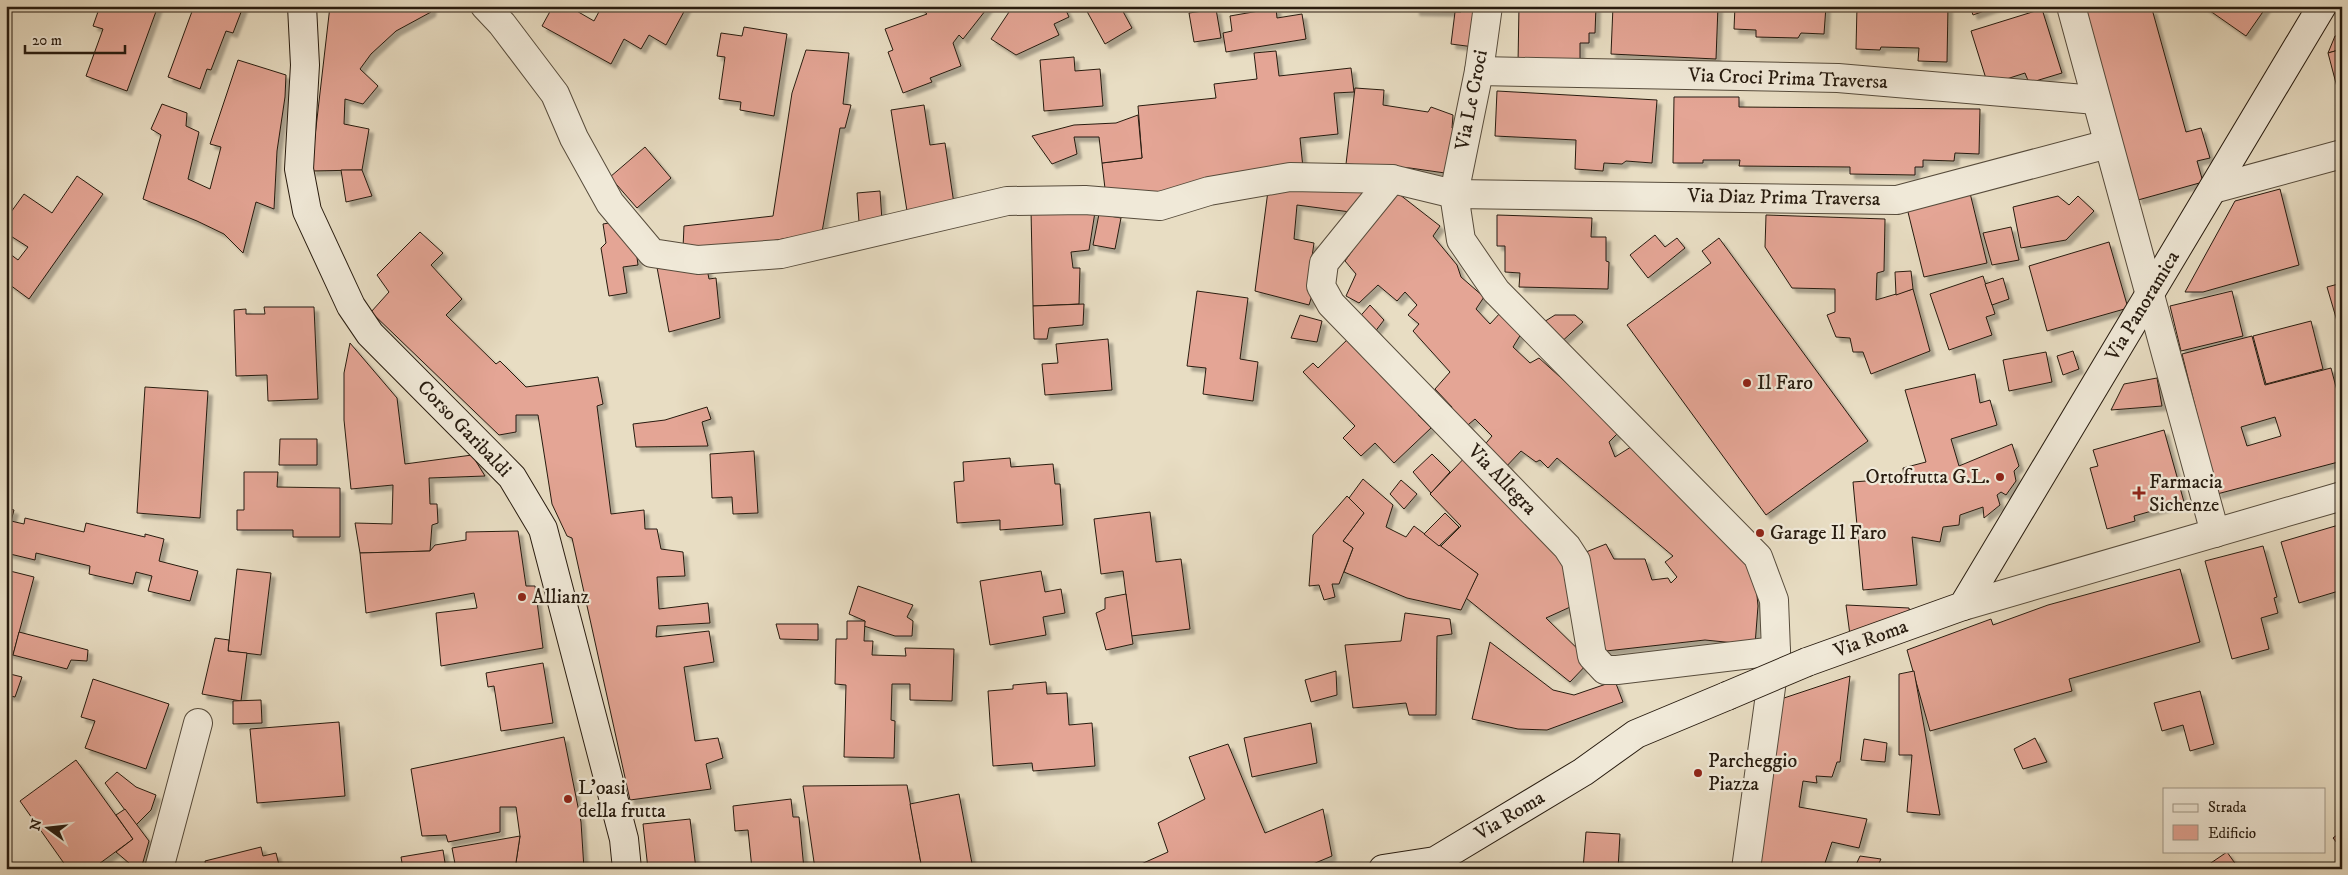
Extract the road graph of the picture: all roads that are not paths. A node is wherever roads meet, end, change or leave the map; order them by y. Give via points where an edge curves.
1 (302, 6) edge
2 (485, 6) edge
3 (1488, 6) edge
4 (2071, 6) edge
5 (2322, 6) edge
6 (1479, 71) junction
7 (2096, 100) junction
8 (2108, 144) junction
9 (2342, 154) edge
10 (1392, 178) junction
11 (2213, 189) junction
12 (1454, 194) junction
13 (2150, 292) junction
14 (2342, 496) edge
15 (2215, 532) junction
16 (1964, 606) junction
17 (1776, 651) junction
18 (198, 723) dead end
19 (1439, 865) edge
20 (159, 869) edge
21 (627, 869) edge
22 (1383, 869) edge
23 (1746, 869) edge

1 - 21 street, Corso Garibaldi via 305,65 299,169 307,211 351,306 370,334 512,478 543,529 624,840
2 - 10 street, Via Diaz Prima Traversa via 554,94 610,203 652,253 698,260 781,254 1007,201 1085,200 1160,206 1209,191 1290,177
3 - 6 street, Via Le Croci
4 - 7 street
5 - 11 street, Via Panoramica
6 - 7 street, Via Croci Prima Traversa via 1838,78
6 - 12 street, Via Le Croci
7 - 8 street
8 - 12 street, Via Diaz Prima Traversa via 1896,200
8 - 13 street
9 - 11 street
10 - 12 street, Via Diaz Prima Traversa
10 - 17 street, Via Allegra via 1324,263 1321,286 1331,304 1567,547 1576,561 1592,656 1605,670 1617,670
11 - 13 street, Via Panoramica
12 - 17 street via 1461,240 1496,291 1758,557 1774,600
13 - 15 street
13 - 16 street, Via Panoramica
14 - 15 street, Via Roma
15 - 16 street, Via Roma
16 - 19 street, Via Roma, bridge via 1807,662 1636,734
17 - 23 street
18 - 20 street
19 - 22 street

